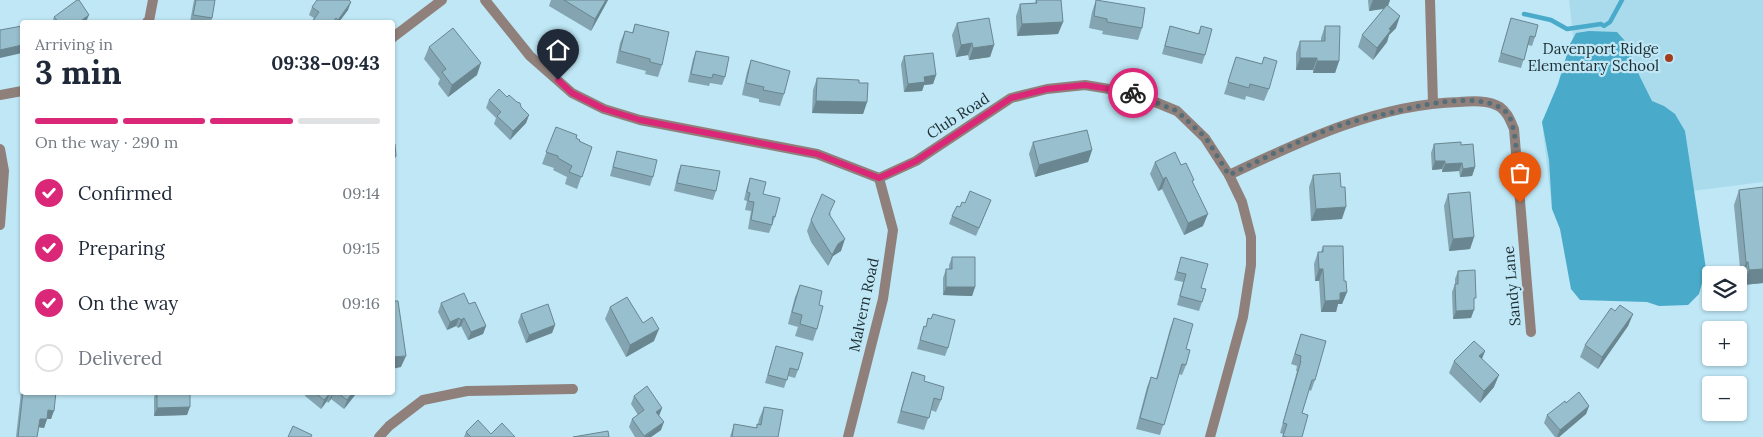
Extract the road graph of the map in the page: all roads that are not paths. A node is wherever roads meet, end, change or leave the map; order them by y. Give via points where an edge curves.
1 (153, 0) edge
2 (442, 0) edge
3 (485, 0) edge
4 (1430, 0) edge
5 (149, 20) edge
6 (395, 36) edge
7 (20, 91) edge
8 (0, 95) edge
9 (1433, 103) junction
10 (0, 149) edge
11 (1229, 175) junction
12 (879, 178) junction
13 (0, 225) edge
14 (1531, 332) dead end
15 (573, 389) dead end
16 (379, 437) edge
17 (848, 437) edge
18 (1210, 437) edge

1 - 5 street
2 - 6 street
3 - 12 street via 530,56 572,93 604,109 640,120 817,154
4 - 9 street
7 - 8 street
9 - 11 street, Sandy Lane via 1345,124
9 - 14 street, Sandy Lane via 1480,101 1498,106 1508,114 1514,129
10 - 13 street via 4,171
11 - 12 street, Club Road via 1206,138 1177,111 1133,93 1085,85 1047,89 1011,98 916,161
11 - 18 street, Club Road via 1242,202 1251,237 1251,265 1244,316
12 - 17 street, Malvern Road via 893,230 883,299
15 - 16 street via 467,391 424,400

